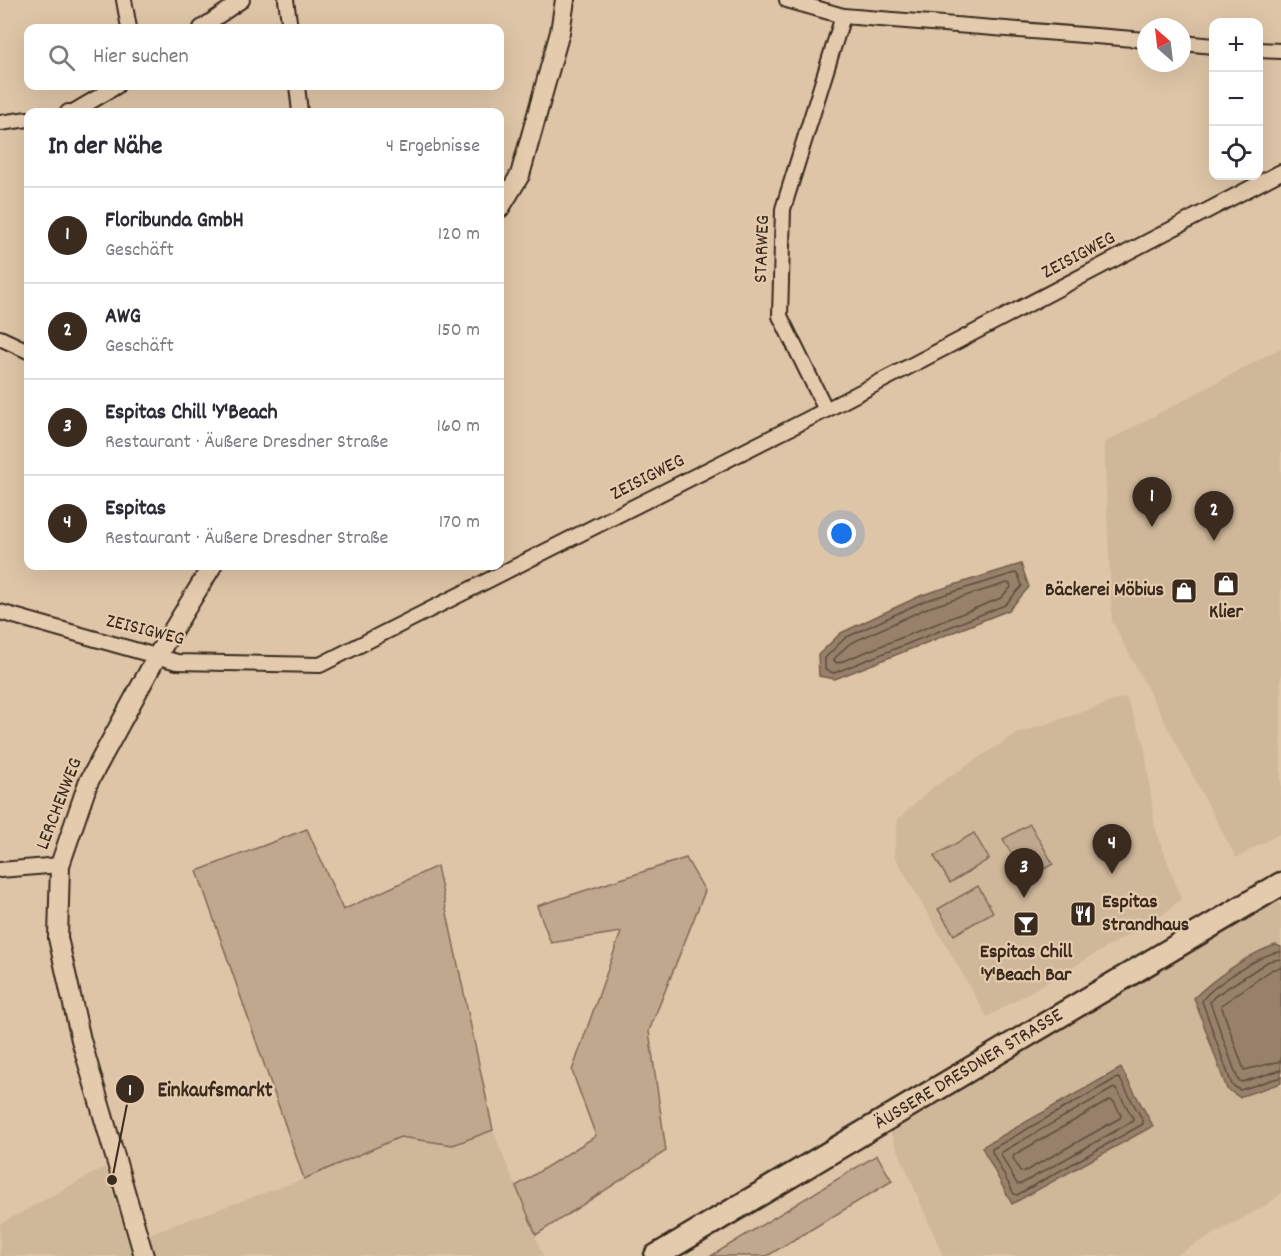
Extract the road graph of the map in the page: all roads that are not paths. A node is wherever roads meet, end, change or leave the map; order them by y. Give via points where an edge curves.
1 (124, 0) edge
2 (242, 0) edge
3 (286, 0) edge
4 (565, 0) edge
5 (788, 0) edge
6 (843, 16) junction
7 (128, 24) edge
8 (207, 24) edge
9 (289, 24) edge
10 (1137, 39) edge
11 (1191, 44) edge
12 (1209, 46) edge
13 (1263, 50) edge
14 (1281, 51) edge
15 (110, 90) edge
16 (297, 90) edge
17 (80, 108) edge
18 (300, 108) edge
19 (24, 120) edge
20 (0, 123) edge
21 (1281, 172) edge
22 (504, 201) edge
23 (0, 338) edge
24 (24, 349) edge
25 (826, 410) junction
26 (210, 570) edge
27 (0, 612) edge
28 (157, 656) junction
29 (60, 865) junction
30 (0, 870) edge
31 (1281, 884) edge
32 (144, 1256) edge
33 (656, 1256) edge

1 - 7 street
2 - 8 street
3 - 9 street
4 - 22 street via 560,32 520,175
5 - 6 street
6 - 10 street
6 - 25 street, STARWEG via 783,209 780,316
11 - 12 street
13 - 14 street
15 - 17 street
16 - 18 street
19 - 20 street
21 - 25 street, ZEISIGWEG
23 - 24 street
25 - 28 street, ZEISIGWEG via 320,665 177,662
26 - 28 street, LERCHENWEG
27 - 28 street, ZEISIGWEG
28 - 29 street, LERCHENWEG via 88,783
29 - 30 street
29 - 32 street, LERCHENWEG via 58,938 81,1040
31 - 33 main road, ÄUSSERE DRESDNER STRASSE

